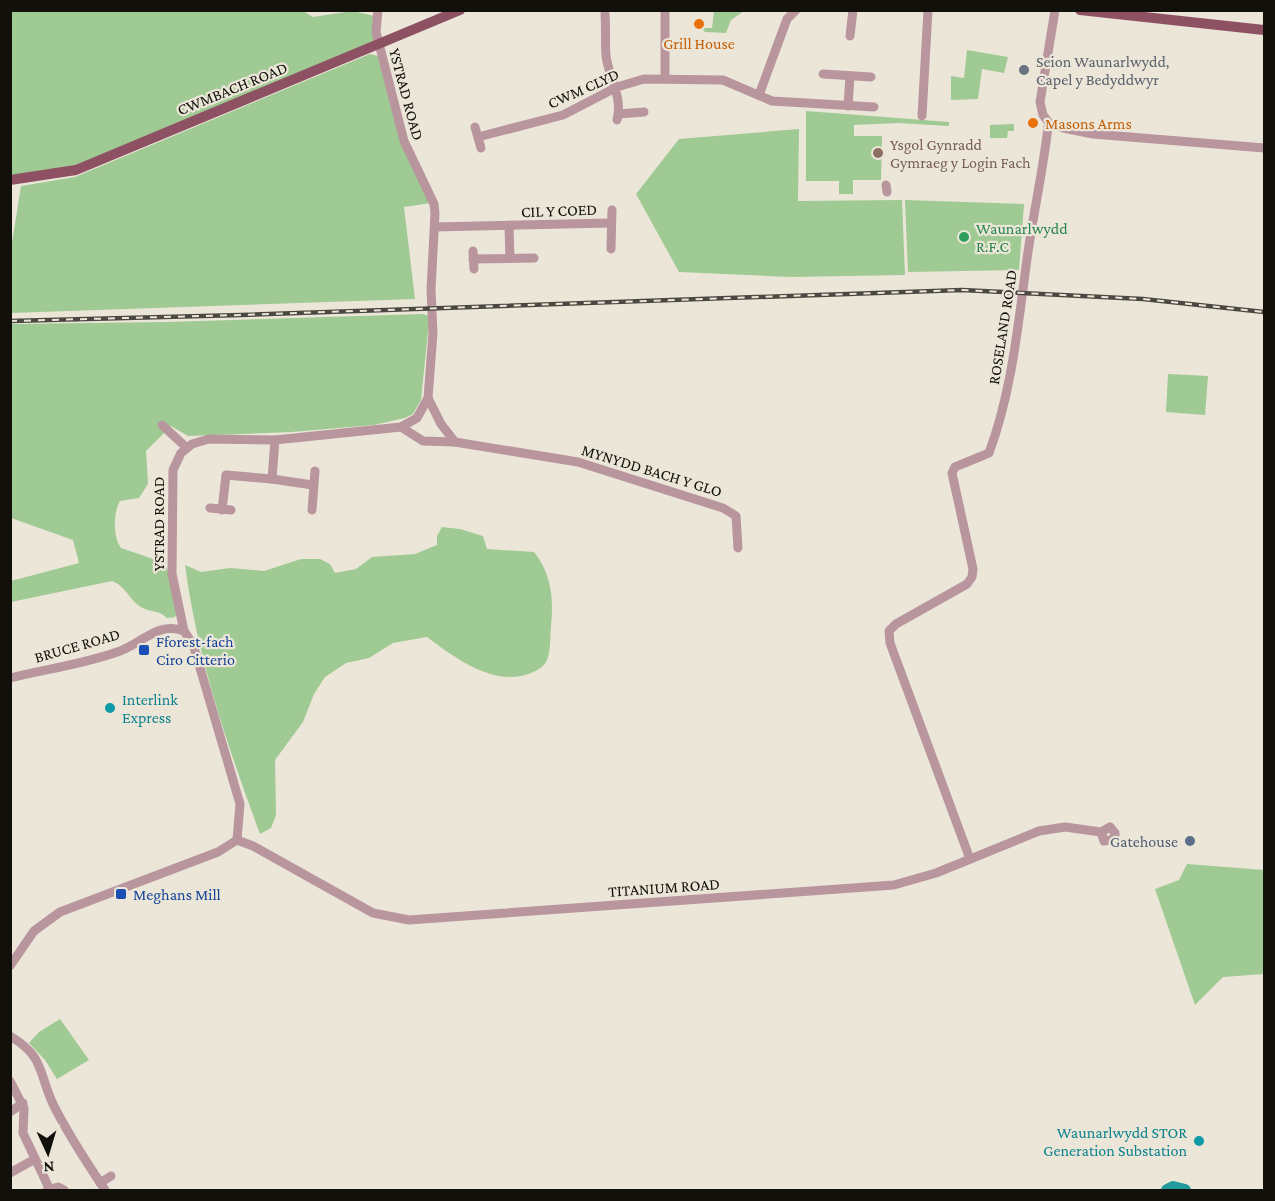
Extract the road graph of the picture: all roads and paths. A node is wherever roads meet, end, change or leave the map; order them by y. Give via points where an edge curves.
1 (378, 10) edge
2 (460, 10) edge
3 (665, 10) edge
4 (796, 10) edge
5 (853, 10) edge
6 (928, 10) edge
7 (1055, 10) edge
8 (1080, 10) edge
9 (595, 22) dead end
10 (1264, 30) edge
11 (850, 36) dead end
12 (378, 45) junction
13 (823, 74) dead end
14 (850, 76) junction
15 (871, 77) dead end
16 (665, 78) junction
17 (617, 87) junction
18 (759, 96) junction
19 (848, 106) junction
20 (874, 107) dead end
21 (924, 110) dead end
22 (644, 112) dead end
23 (1050, 124) junction
24 (482, 148) dead end
25 (1264, 148) edge
26 (10, 180) edge
27 (612, 210) dead end
28 (610, 223) junction
29 (509, 227) junction
30 (435, 228) junction
31 (611, 249) dead end
32 (510, 257) junction
33 (534, 258) dead end
34 (473, 260) dead end
35 (428, 398) junction
36 (162, 425) dead end
37 (401, 427) junction
38 (275, 440) junction
39 (455, 442) junction
40 (187, 448) junction
41 (315, 471) dead end
42 (272, 479) junction
43 (313, 485) junction
44 (210, 508) dead end
45 (312, 510) dead end
46 (738, 548) dead end
47 (184, 631) junction
48 (10, 678) edge
49 (1101, 832) dead end
50 (237, 840) junction
51 (970, 859) junction
52 (10, 966) edge
53 (10, 1036) edge
54 (10, 1082) edge
55 (22, 1103) junction
56 (10, 1112) edge
57 (35, 1159) junction
58 (10, 1173) edge
59 (111, 1176) dead end
60 (103, 1186) edge
61 (49, 1190) edge
62 (64, 1191) edge

1 - 12 street, YSTRAD ROAD
2 - 12 main road, CWMBACH ROAD
3 - 16 street
4 - 18 street via 787,19
5 - 11 street
6 - 21 street
7 - 23 street via 1040,102 1042,115
8 - 10 main road
9 - 17 street via 605,18 608,65
12 - 26 main road, CWMBACH ROAD via 76,170
12 - 30 street, YSTRAD ROAD via 404,141 434,204
13 - 14 street
14 - 15 street
14 - 19 street
16 - 17 street, CWM CLYD
16 - 18 street, CWM CLYD via 723,80
17 - 22 street via 618,117
17 - 24 street, CWM CLYD via 563,115 477,132
18 - 19 street, CWM CLYD via 772,101
19 - 20 street, CWM CLYD
23 - 25 street via 1093,134
23 - 51 street, ROSELAND ROAD via 1011,376 997,433 989,453 955,467 952,473 972,577 889,631 890,644
27 - 28 street, CIL Y COED
28 - 29 street, CIL Y COED
28 - 31 street, CIL Y COED
29 - 30 street, CIL Y COED
29 - 32 street, CIL Y COED
30 - 35 street, YSTRAD ROAD
32 - 33 street
32 - 34 street
35 - 37 street via 417,418
35 - 39 street
36 - 40 street
37 - 38 street
37 - 39 street, MYNYDD BACH Y GLO via 423,441
38 - 40 street via 209,439
38 - 42 street
39 - 46 street, MYNYDD BACH Y GLO via 578,462 723,508 736,516
40 - 47 street, YSTRAD ROAD via 173,470 171,503 172,573
41 - 43 street
42 - 43 street
42 - 44 street via 222,474 227,510
43 - 45 street
47 - 48 street, BRUCE ROAD via 162,629 119,651
47 - 50 street, YSTRAD ROAD via 193,645 240,804
49 - 51 street, TITANIUM ROAD via 1048,828
50 - 51 street, TITANIUM ROAD via 373,913 409,920 894,885
50 - 52 street via 218,852 80,902 48,919 28,937
53 - 60 street via 24,1044 37,1060 52,1102
54 - 55 street
55 - 56 street
55 - 57 street via 23,1133
57 - 58 street
57 - 61 street
59 - 60 street
61 - 62 street via 58,1187

